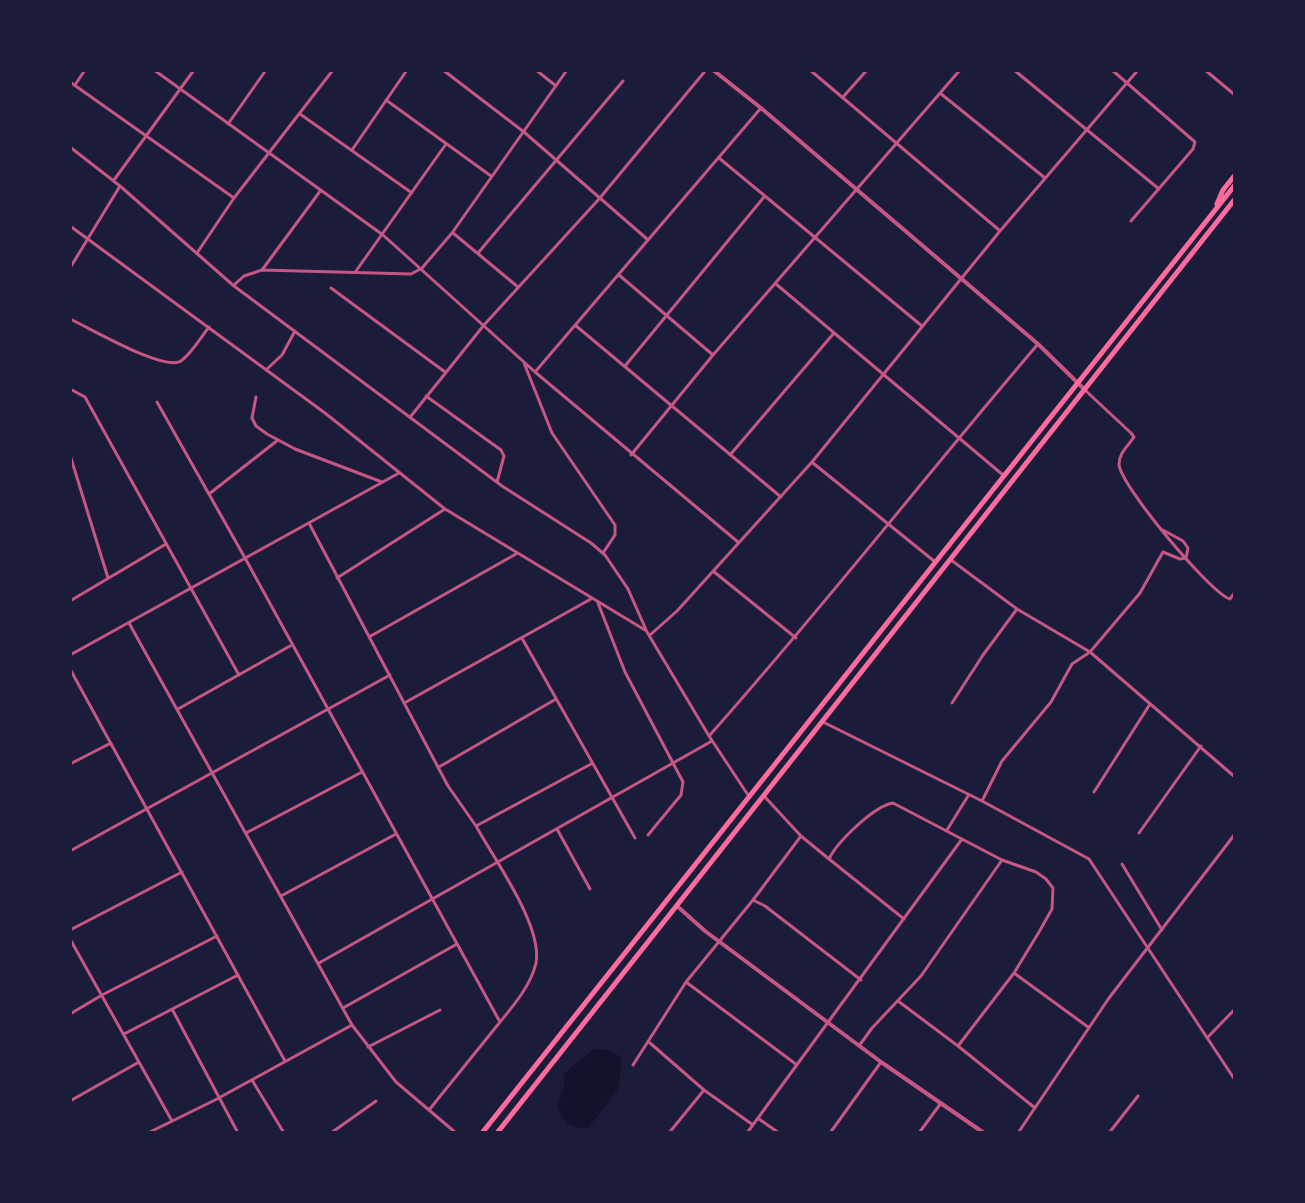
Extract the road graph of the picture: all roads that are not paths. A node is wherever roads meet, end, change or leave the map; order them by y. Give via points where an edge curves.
1 (85, 70) edge
2 (154, 70) edge
3 (194, 70) edge
4 (266, 70) edge
5 (333, 70) edge
6 (407, 70) edge
7 (443, 70) edge
8 (536, 70) edge
9 (567, 70) edge
10 (706, 70) edge
11 (713, 70) edge
12 (810, 70) edge
13 (867, 70) edge
14 (960, 70) edge
15 (1014, 70) edge
16 (1112, 70) edge
17 (1138, 70) edge
18 (1205, 70) edge
19 (623, 81) dead end
20 (70, 82) edge
21 (1128, 83) junction
22 (75, 85) junction
23 (556, 86) junction
24 (180, 89) junction
25 (940, 93) junction
26 (1235, 95) edge
27 (843, 97) junction
28 (386, 100) junction
29 (761, 108) junction
30 (300, 114) junction
31 (228, 124) junction
32 (1086, 131) junction
33 (524, 132) junction
34 (146, 135) junction
35 (896, 141) junction
36 (446, 144) junction
37 (70, 147) edge
38 (352, 150) junction
39 (270, 153) junction
40 (719, 158) junction
41 (555, 159) junction
42 (1235, 175) edge
43 (491, 176) junction
44 (1045, 178) junction
45 (114, 180) junction
46 (1235, 185) edge
47 (120, 186) junction
48 (1159, 189) junction
49 (321, 190) junction
50 (855, 190) junction
51 (412, 193) junction
52 (764, 197) junction
53 (234, 198) junction
54 (599, 199) junction
55 (1235, 199) edge
56 (1235, 206) edge
57 (1215, 209) junction
58 (1224, 214) junction
59 (1131, 221) dead end
60 (70, 226) edge
61 (1000, 231) junction
62 (452, 233) junction
63 (383, 235) junction
64 (88, 238) junction
65 (814, 238) junction
66 (647, 239) junction
67 (197, 253) junction
68 (478, 253) junction
69 (70, 268) edge
70 (422, 268) junction
71 (262, 270) junction
72 (355, 271) junction
73 (619, 275) junction
74 (962, 281) junction
75 (776, 284) junction
76 (234, 286) junction
77 (518, 287) junction
78 (331, 288) dead end
79 (667, 315) junction
80 (70, 319) edge
81 (484, 325) junction
82 (575, 325) junction
83 (922, 326) junction
84 (209, 327) junction
85 (295, 331) junction
86 (834, 333) junction
87 (1038, 344) junction
88 (713, 355) junction
89 (523, 361) junction
90 (625, 366) junction
91 (265, 370) junction
92 (445, 372) junction
93 (535, 372) junction
94 (882, 375) junction
95 (1077, 381) junction
96 (70, 389) edge
97 (1084, 389) junction
98 (426, 396) junction
99 (256, 397) dead end
100 (157, 402) dead end
101 (671, 404) junction
102 (411, 416) junction
103 (958, 438) junction
104 (278, 440) junction
105 (70, 455) edge
106 (631, 455) junction
107 (730, 455) junction
108 (812, 462) junction
109 (399, 473) junction
110 (1003, 475) junction
111 (382, 482) junction
112 (497, 482) junction
113 (209, 494) junction
114 (781, 497) junction
115 (445, 509) junction
116 (887, 524) junction
117 (310, 525) junction
118 (1163, 530) junction
119 (738, 542) junction
120 (166, 544) junction
121 (518, 553) junction
122 (603, 553) junction
123 (245, 558) junction
124 (1186, 558) junction
125 (951, 560) junction
126 (934, 561) junction
127 (713, 571) junction
128 (108, 578) junction
129 (336, 578) junction
130 (190, 587) junction
131 (1235, 592) edge
132 (591, 599) junction
133 (1230, 599) junction
134 (70, 601) edge
135 (1235, 602) edge
136 (598, 603) junction
137 (1017, 609) junction
138 (129, 623) junction
139 (649, 633) junction
140 (369, 637) junction
141 (796, 638) junction
142 (523, 640) junction
143 (291, 646) junction
144 (1090, 652) junction
145 (70, 655) edge
146 (70, 669) edge
147 (239, 675) junction
148 (390, 675) junction
149 (76, 682) junction
150 (70, 685) edge
151 (556, 699) junction
152 (405, 703) junction
153 (952, 703) dead end
154 (1150, 703) junction
155 (178, 709) junction
156 (327, 710) junction
157 (822, 722) junction
158 (709, 736) junction
159 (712, 741) junction
160 (111, 743) junction
161 (1201, 746) junction
162 (674, 762) junction
163 (70, 764) edge
164 (591, 764) junction
165 (439, 767) junction
166 (212, 771) junction
167 (362, 772) junction
168 (1235, 777) edge
169 (1094, 792) dead end
170 (748, 795) junction
171 (764, 796) junction
172 (968, 796) junction
173 (614, 798) junction
174 (982, 801) junction
175 (147, 808) junction
176 (476, 826) junction
177 (556, 828) junction
178 (947, 830) junction
179 (246, 833) junction
180 (1139, 833) dead end
181 (396, 834) junction
182 (1235, 834) edge
183 (648, 835) dead end
184 (801, 836) junction
185 (635, 838) dead end
186 (963, 839) junction
187 (70, 851) edge
188 (829, 859) junction
189 (1002, 860) junction
190 (496, 862) junction
191 (1122, 864) dead end
192 (182, 872) junction
193 (590, 889) dead end
194 (281, 896) junction
195 (432, 899) junction
196 (753, 900) junction
197 (677, 906) junction
198 (904, 919) junction
199 (70, 930) edge
200 (1162, 930) junction
201 (217, 936) junction
202 (70, 939) edge
203 (718, 941) junction
204 (457, 944) junction
205 (1147, 949) junction
206 (319, 963) junction
207 (1014, 973) junction
208 (238, 975) junction
209 (861, 980) junction
210 (686, 982) junction
211 (102, 995) junction
212 (898, 1001) junction
213 (343, 1008) junction
214 (172, 1009) junction
215 (1235, 1009) edge
216 (440, 1010) dead end
217 (70, 1014) edge
218 (500, 1022) junction
219 (829, 1023) junction
220 (352, 1025) junction
221 (1088, 1027) junction
222 (124, 1034) junction
223 (1207, 1038) junction
224 (649, 1042) junction
225 (859, 1046) junction
226 (958, 1046) junction
227 (368, 1047) junction
228 (285, 1061) junction
229 (139, 1062) junction
230 (881, 1062) junction
231 (633, 1065) dead end
232 (797, 1065) junction
233 (252, 1080) junction
234 (1235, 1080) edge
235 (704, 1090) junction
236 (1138, 1096) dead end
237 (218, 1098) junction
238 (70, 1101) edge
239 (376, 1101) dead end
240 (941, 1103) junction
241 (1035, 1108) junction
242 (429, 1110) junction
243 (759, 1119) junction
244 (172, 1121) junction
245 (753, 1125) junction
246 (148, 1133) edge
247 (238, 1133) edge
248 (284, 1133) edge
249 (331, 1133) edge
250 (456, 1133) edge
251 (482, 1133) edge
252 (497, 1133) edge
253 (669, 1133) edge
254 (747, 1133) edge
255 (779, 1133) edge
256 (830, 1133) edge
257 (919, 1133) edge
258 (984, 1133) edge
259 (1018, 1133) edge
260 (1109, 1133) edge

1 - 22 street
2 - 24 street
3 - 24 street
4 - 31 street
5 - 30 street
6 - 28 street
7 - 33 street
8 - 23 street
9 - 23 street
10 - 54 street
11 - 29 street
12 - 27 street
13 - 27 street
14 - 25 street
15 - 32 street
16 - 21 street
17 - 21 street
18 - 26 street
19 - 41 street
20 - 22 street
21 - 32 street
21 - 48 street via 1195,142
22 - 34 street
23 - 33 street
24 - 31 street
24 - 34 street
25 - 35 street
25 - 44 street
27 - 35 street
28 - 36 street
28 - 38 street
29 - 40 street
29 - 50 street
30 - 38 street
30 - 39 street
31 - 39 street
32 - 44 street
32 - 48 street
33 - 41 street
33 - 43 street
34 - 45 street
34 - 53 street
35 - 50 street
35 - 61 street
36 - 43 street
36 - 51 street
37 - 45 street
38 - 51 street
39 - 49 street
39 - 53 street
40 - 52 street
40 - 66 street
41 - 54 street
41 - 68 street
42 - 57 main road
43 - 62 street
44 - 61 street
45 - 47 street
46 - 57 main road
47 - 64 street
47 - 67 street
48 - 59 street
49 - 63 street
49 - 71 street
50 - 65 street
50 - 74 street
51 - 63 street
52 - 65 street
52 - 79 street
53 - 67 street
54 - 66 street
54 - 77 street
55 - 58 main road
56 - 58 main road
57 - 95 main road
58 - 97 main road
60 - 64 street
61 - 74 street
62 - 68 street
62 - 70 street
63 - 70 street
63 - 72 street
64 - 69 street
64 - 84 street
65 - 75 street
65 - 83 street
66 - 73 street
67 - 76 street
68 - 77 street
70 - 72 street via 411,274
70 - 81 street
71 - 72 street
71 - 76 street
73 - 79 street
73 - 82 street
74 - 83 street
74 - 87 street
75 - 86 street
75 - 88 street
76 - 85 street
77 - 81 street
78 - 92 street
79 - 88 street
79 - 90 street
80 - 84 street via 172,364 181,361
81 - 89 street
81 - 92 street
82 - 90 street
82 - 93 street
83 - 94 street
84 - 91 street
85 - 91 street via 282,355
85 - 102 street
86 - 94 street
86 - 107 street
87 - 95 street
87 - 103 street
88 - 101 street
89 - 93 street
89 - 122 street via 552,433 615,525
90 - 101 street
91 - 109 street
92 - 98 street
93 - 106 street
94 - 103 street
94 - 108 street
95 - 97 street
95 - 110 main road
96 - 120 street via 85,397
97 - 118 street via 1134,437 1120,456 1120,473
97 - 125 main road
98 - 102 street
98 - 112 street via 501,450
99 - 104 street via 256,426
100 - 113 street
101 - 106 street
101 - 107 street
102 - 112 street
103 - 110 street
103 - 116 street
104 - 111 street
104 - 113 street
105 - 128 street
106 - 119 street
107 - 114 street
108 - 114 street
108 - 116 street
109 - 111 street
109 - 115 street
110 - 126 main road
111 - 117 street
112 - 122 street
113 - 123 street
114 - 119 street
115 - 121 street
115 - 129 street
116 - 126 street
116 - 141 street
117 - 123 street
117 - 129 street
118 - 124 street
118 - 124 street via 1183,541
119 - 127 street
120 - 128 street
120 - 130 street
121 - 132 street
121 - 140 street
122 - 139 street
123 - 130 street
123 - 143 street
124 - 133 street via 1209,585
124 - 144 street via 1163,552 1140,593
125 - 137 street
125 - 157 main road
126 - 170 main road
127 - 139 street via 670,619
127 - 141 street
128 - 134 street
129 - 140 street
130 - 138 street
130 - 147 street
131 - 133 street
132 - 136 street
132 - 142 street
133 - 135 street
136 - 139 street
136 - 162 street via 625,672
137 - 144 street
137 - 153 street
138 - 145 street
138 - 155 street
139 - 158 street
140 - 148 street
141 - 158 street
142 - 151 street
142 - 152 street
143 - 147 street
143 - 156 street
144 - 154 street
144 - 174 street via 1072,664 1051,702 1002,761
146 - 149 street
147 - 155 street
148 - 152 street
148 - 156 street
149 - 150 street
149 - 160 street
151 - 164 street
151 - 165 street
152 - 165 street
154 - 161 street
154 - 169 street
155 - 166 street
156 - 166 street
156 - 167 street
157 - 171 main road
157 - 172 street
158 - 159 street
159 - 162 street
159 - 170 street
160 - 163 street
160 - 175 street
161 - 168 street
161 - 180 street
162 - 173 street
162 - 183 street via 684,789
164 - 173 street
164 - 176 street
165 - 176 street
166 - 175 street
166 - 179 street
167 - 179 street
167 - 181 street
170 - 251 main road
171 - 184 street
171 - 197 main road
172 - 174 street
172 - 178 street
173 - 177 street
173 - 185 street
174 - 205 street via 1089,859
175 - 187 street
175 - 192 street
176 - 190 street
177 - 190 street
177 - 193 street
178 - 186 street
178 - 188 street via 899,805 886,804
179 - 194 street
181 - 194 street
181 - 195 street
182 - 200 street
184 - 188 street
184 - 196 street
186 - 189 street
186 - 198 street
188 - 198 street
189 - 207 street via 1046,879 1054,897
189 - 212 street
190 - 195 street
190 - 218 street via 522,908 536,954 526,987
191 - 200 street
192 - 199 street
192 - 201 street
194 - 206 street
195 - 204 street
195 - 206 street
196 - 203 street
196 - 209 street
197 - 203 street
197 - 252 main road
198 - 209 street
200 - 205 street
201 - 208 street
201 - 211 street
202 - 211 street
203 - 210 street
203 - 219 street
204 - 213 street
204 - 218 street
205 - 221 street
205 - 223 street
206 - 213 street
207 - 221 street
207 - 226 street
208 - 214 street
208 - 228 street
209 - 219 street
210 - 224 street
210 - 232 street
211 - 217 street
211 - 222 street
212 - 225 street
212 - 226 street
213 - 220 street
214 - 222 street
214 - 237 street
215 - 223 street
216 - 227 street
218 - 242 street
219 - 225 street
219 - 232 street
220 - 227 street
220 - 228 street
221 - 241 street
222 - 229 street
223 - 234 street
224 - 231 street
224 - 235 street
225 - 230 street
226 - 241 street
227 - 242 street via 396,1082
228 - 233 street
229 - 238 street
229 - 244 street
230 - 240 street
230 - 256 street
232 - 243 street
233 - 237 street
233 - 248 street
235 - 245 street
235 - 253 street
236 - 260 street
237 - 244 street
237 - 247 street
239 - 249 street
240 - 257 street
240 - 258 street
241 - 259 street
242 - 250 street
243 - 245 street
243 - 255 street
244 - 246 street
245 - 254 street

